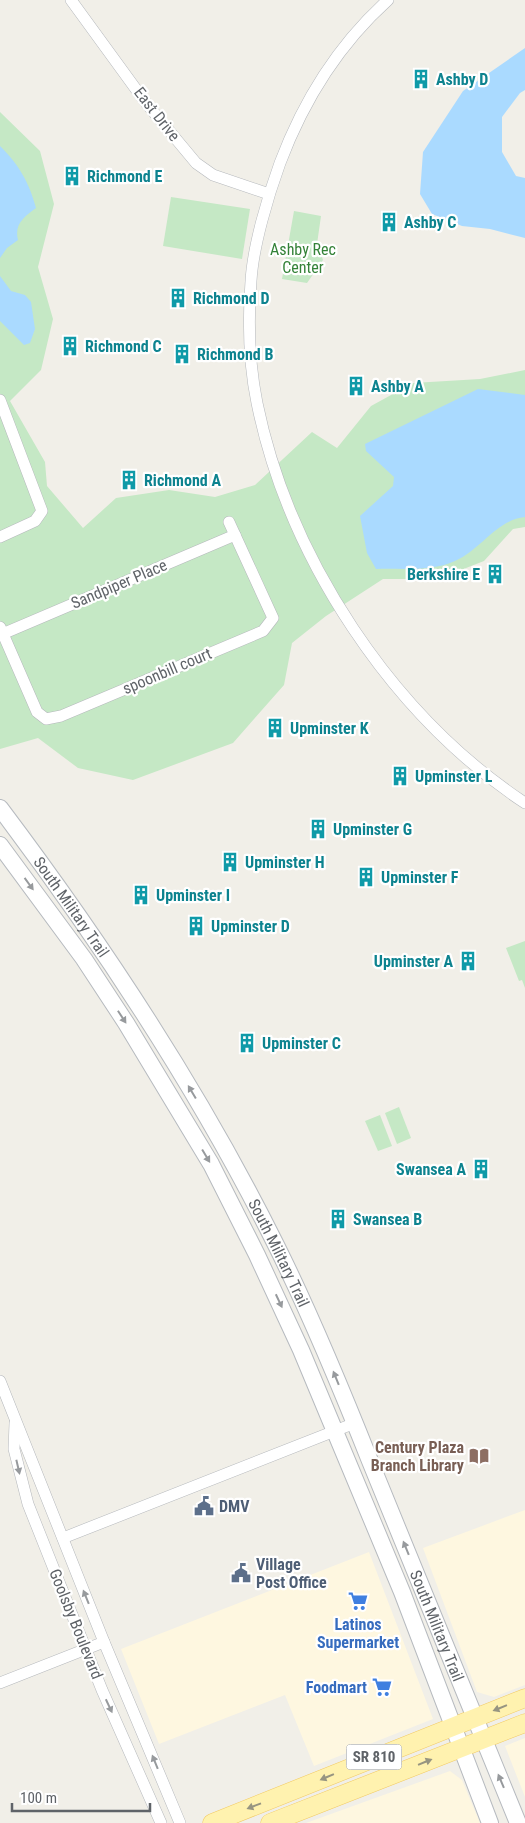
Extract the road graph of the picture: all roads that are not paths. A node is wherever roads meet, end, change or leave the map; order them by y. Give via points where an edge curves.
1 (71, 0) edge
2 (388, 0) edge
3 (269, 194) junction
4 (0, 400) edge
5 (229, 522) dead end
6 (235, 534) junction
7 (0, 537) edge
8 (1, 632) edge
9 (525, 803) edge
10 (0, 808) edge
11 (0, 844) edge
12 (0, 1381) edge
13 (15, 1419) junction
14 (355, 1423) junction
15 (335, 1431) junction
16 (63, 1538) junction
17 (104, 1642) junction
18 (85, 1649) junction
19 (0, 1683) edge
20 (525, 1698) edge
21 (474, 1718) junction
22 (525, 1723) edge
23 (453, 1726) junction
24 (484, 1739) junction
25 (461, 1748) junction
26 (161, 1823) edge
27 (180, 1823) edge
28 (212, 1823) edge
29 (270, 1823) edge
30 (490, 1823) edge
31 (518, 1823) edge

1 - 3 street, East Drive via 146,103 196,163 230,182
2 - 3 street via 344,47 315,90 292,132
3 - 9 street via 251,278 251,358 264,432 299,531 364,646 406,697 468,760
4 - 7 street via 42,511 35,521
5 - 6 street, spoonbill court
6 - 8 street, Sandpiper Place
6 - 8 street, spoonbill court via 273,618 263,631 61,716 46,719 37,712
14 -> 10 street, South Military Trail via 277,1246 230,1155 144,1011 75,909
11 -> 15 street, South Military Trail via 84,959 211,1164 258,1255
12 - 13 street, Goolsby Boulevard
13 - 16 street, Goolsby Boulevard
13 -> 18 street, Goolsby Boulevard via 14,1449 28,1504
14 - 15 street
21 -> 14 street, South Military Trail
15 - 16 street
15 - 23 street, South Military Trail
17 -> 16 street, Goolsby Boulevard
17 - 18 street
27 -> 17 street, Goolsby Boulevard
18 - 19 street
18 -> 26 street, Goolsby Boulevard
20 -> 21 main road, SR 810
21 - 23 main road, SR 810
21 - 24 street, South Military Trail
22 - 24 main road, SR 810
23 - 25 street, South Military Trail
23 -> 28 main road, SR 810
24 - 25 main road, SR 810
31 -> 24 street, South Military Trail
29 -> 25 main road, SR 810
25 - 30 street, South Military Trail

